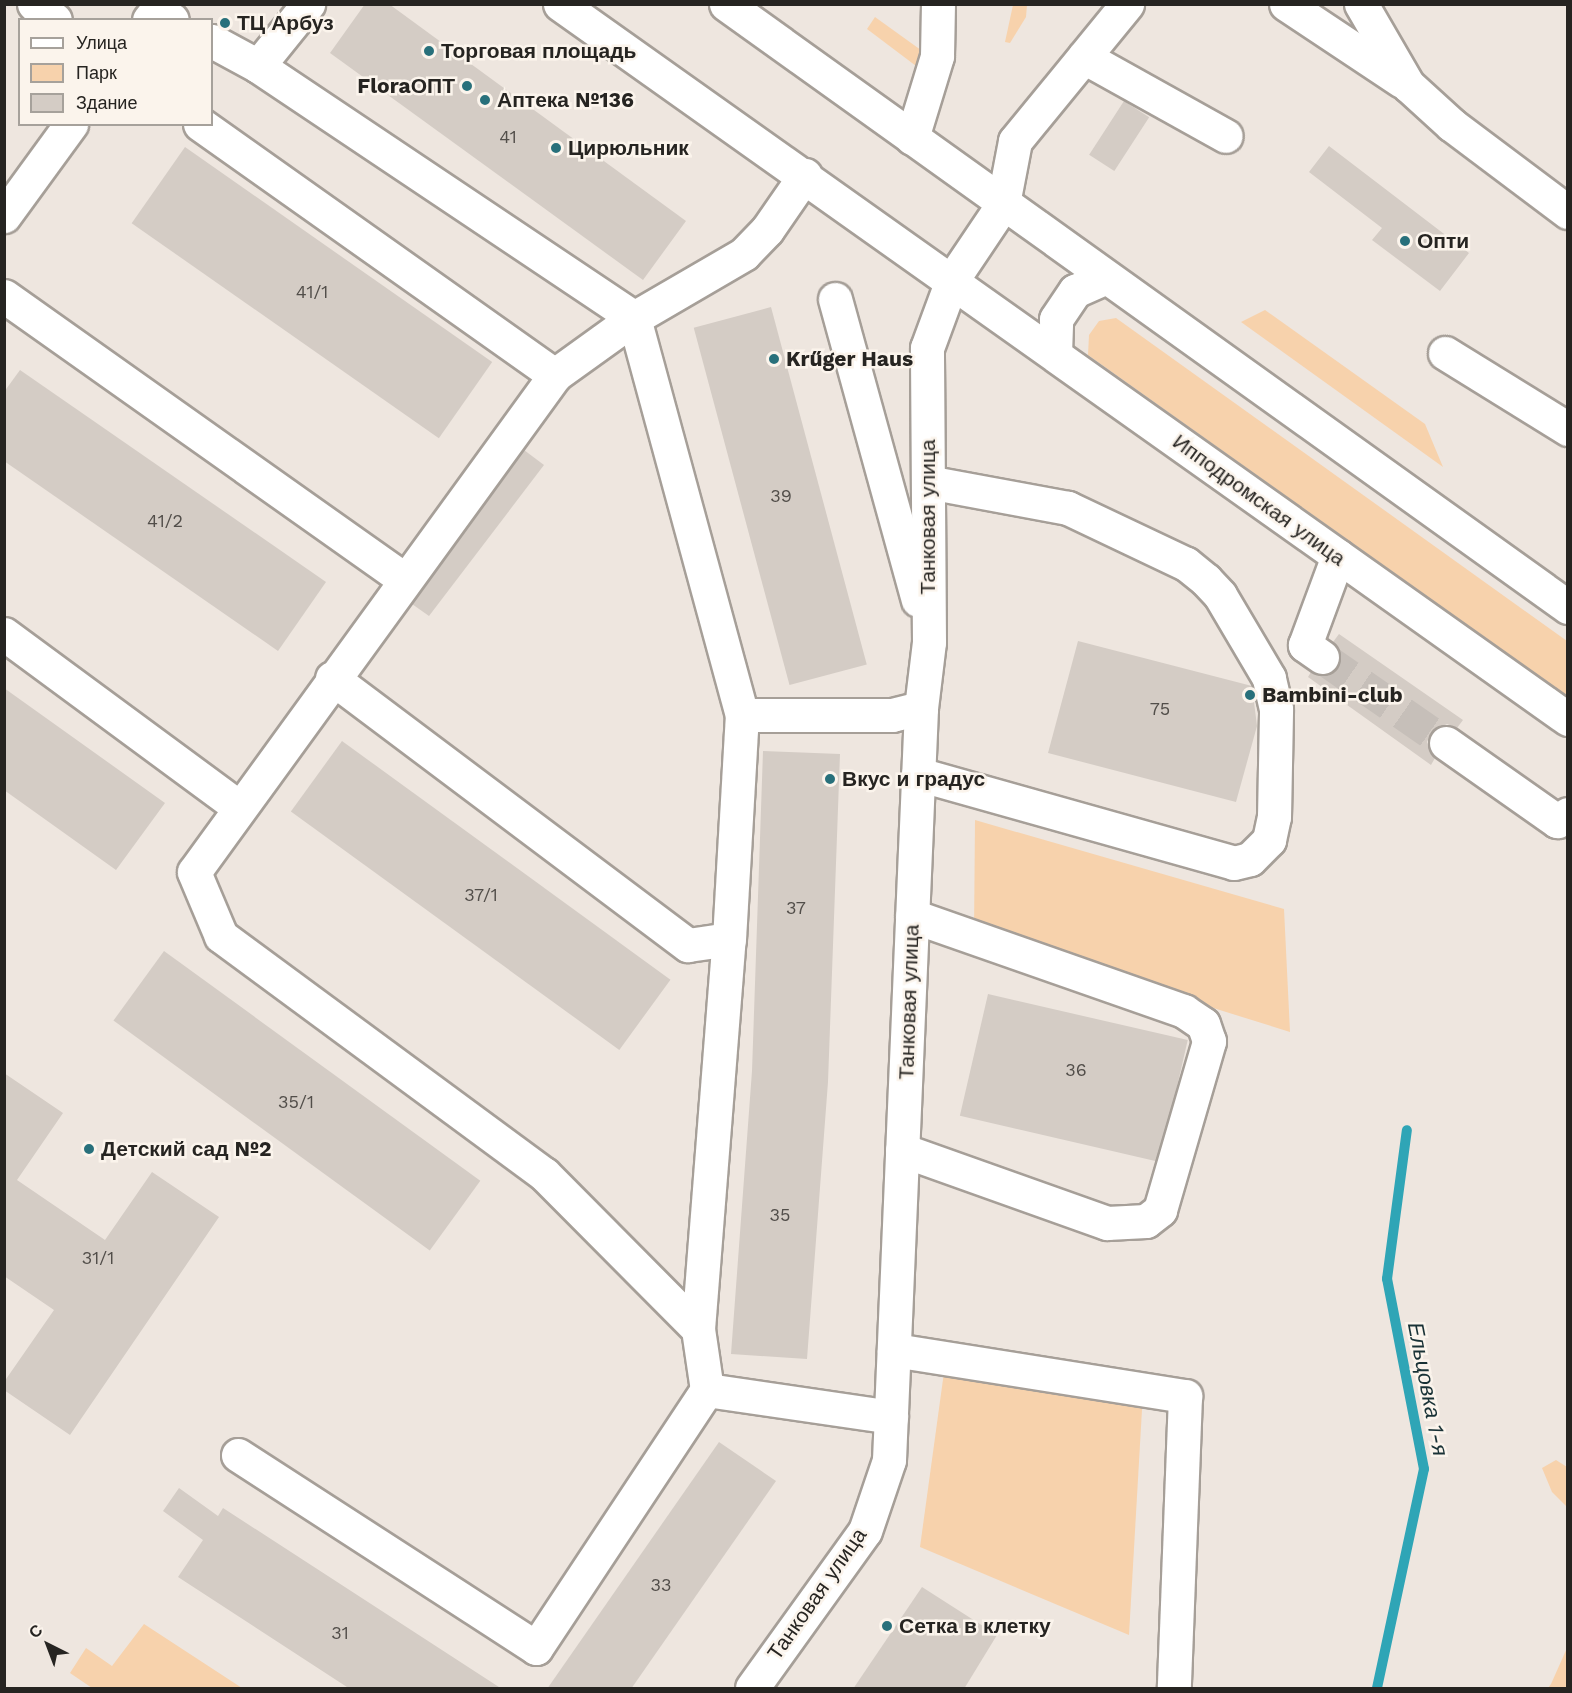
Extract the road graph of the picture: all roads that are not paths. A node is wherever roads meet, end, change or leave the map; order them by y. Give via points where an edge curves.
1 (34, 4) edge
2 (308, 4) edge
3 (560, 4) edge
4 (726, 4) edge
5 (938, 4) edge
6 (1127, 4) edge
7 (1286, 4) edge
8 (1361, 4) edge
9 (52, 18) edge
10 (151, 18) edge
11 (168, 18) edge
12 (213, 42) edge
13 (1084, 57) junction
14 (258, 66) junction
15 (1408, 85) junction
16 (70, 126) edge
17 (203, 126) edge
18 (1226, 136) dead end
19 (912, 138) junction
20 (804, 175) junction
21 (1003, 204) junction
22 (1568, 212) edge
23 (4, 216) edge
24 (1106, 277) junction
25 (952, 280) junction
26 (4, 296) edge
27 (835, 299) dead end
28 (634, 318) junction
29 (1445, 352) dead end
30 (1055, 354) junction
31 (555, 375) junction
32 (1568, 429) edge
33 (928, 482) junction
34 (1338, 556) junction
35 (404, 579) junction
36 (1568, 607) edge
37 (4, 634) edge
38 (929, 642) junction
39 (1322, 657) tunnel mouth
40 (332, 678) junction
41 (921, 708) junction
42 (742, 715) junction
43 (1568, 719) edge
44 (1446, 743) tunnel mouth
45 (918, 774) junction
46 (239, 807) junction
47 (1568, 814) edge
48 (912, 916) junction
49 (729, 939) junction
50 (902, 1150) junction
51 (698, 1329) junction
52 (894, 1350) junction
53 (707, 1390) junction
54 (891, 1417) junction
55 (238, 1455) dead end
56 (752, 1689) edge
57 (1174, 1689) edge

1 - 9 main road
2 - 14 main road
3 - 20 main road
4 - 19 main road
5 - 19 main road via 937,56
6 - 13 main road
7 - 15 main road
8 - 15 main road
10 - 11 main road via 156,11
12 - 14 main road
13 - 18 main road
13 - 21 main road via 1015,141
14 - 28 main road
15 - 22 main road via 1452,125
16 - 23 main road
17 - 31 main road
19 - 21 main road
20 - 25 main road
20 - 28 main road via 767,230 744,254
21 - 24 main road
21 - 25 main road, Танковая улица
24 - 30 main road via 1075,291 1056,319
24 - 36 main road
25 - 30 main road, Ипподромская улица
25 - 33 main road, Танковая улица via 927,348
26 - 35 main road
27 - 38 main road
28 - 31 main road
28 - 42 main road
29 - 32 main road
30 - 34 main road, Ипподромская улица
31 - 35 main road
33 - 38 main road, Танковая улица
33 - 45 main road via 1068,508 1186,564 1206,580 1220,595 1269,678 1276,709 1274,817 1269,840 1250,859 1234,863
34 - 39 main road via 1305,645
34 - 43 main road, Ипподромская улица
35 - 40 main road
37 - 46 main road
38 - 41 main road, Танковая улица
40 - 46 main road
40 - 49 main road via 688,945
41 - 42 main road via 892,715
41 - 45 main road, Танковая улица
42 - 49 main road
44 - 47 main road via 1557,821
45 - 48 main road, Танковая улица
46 - 51 main road via 194,872 221,936 544,1174
48 - 50 main road, Танковая улица
48 - 50 main road via 1184,1011 1203,1024 1209,1041 1161,1210 1146,1221 1107,1223
49 - 51 main road
50 - 52 main road, Танковая улица
51 - 53 main road
52 - 54 main road, Танковая улица
52 - 57 main road via 1185,1396
53 - 54 main road
53 - 55 main road via 536,1648
54 - 56 main road, Танковая улица via 889,1460 864,1531

